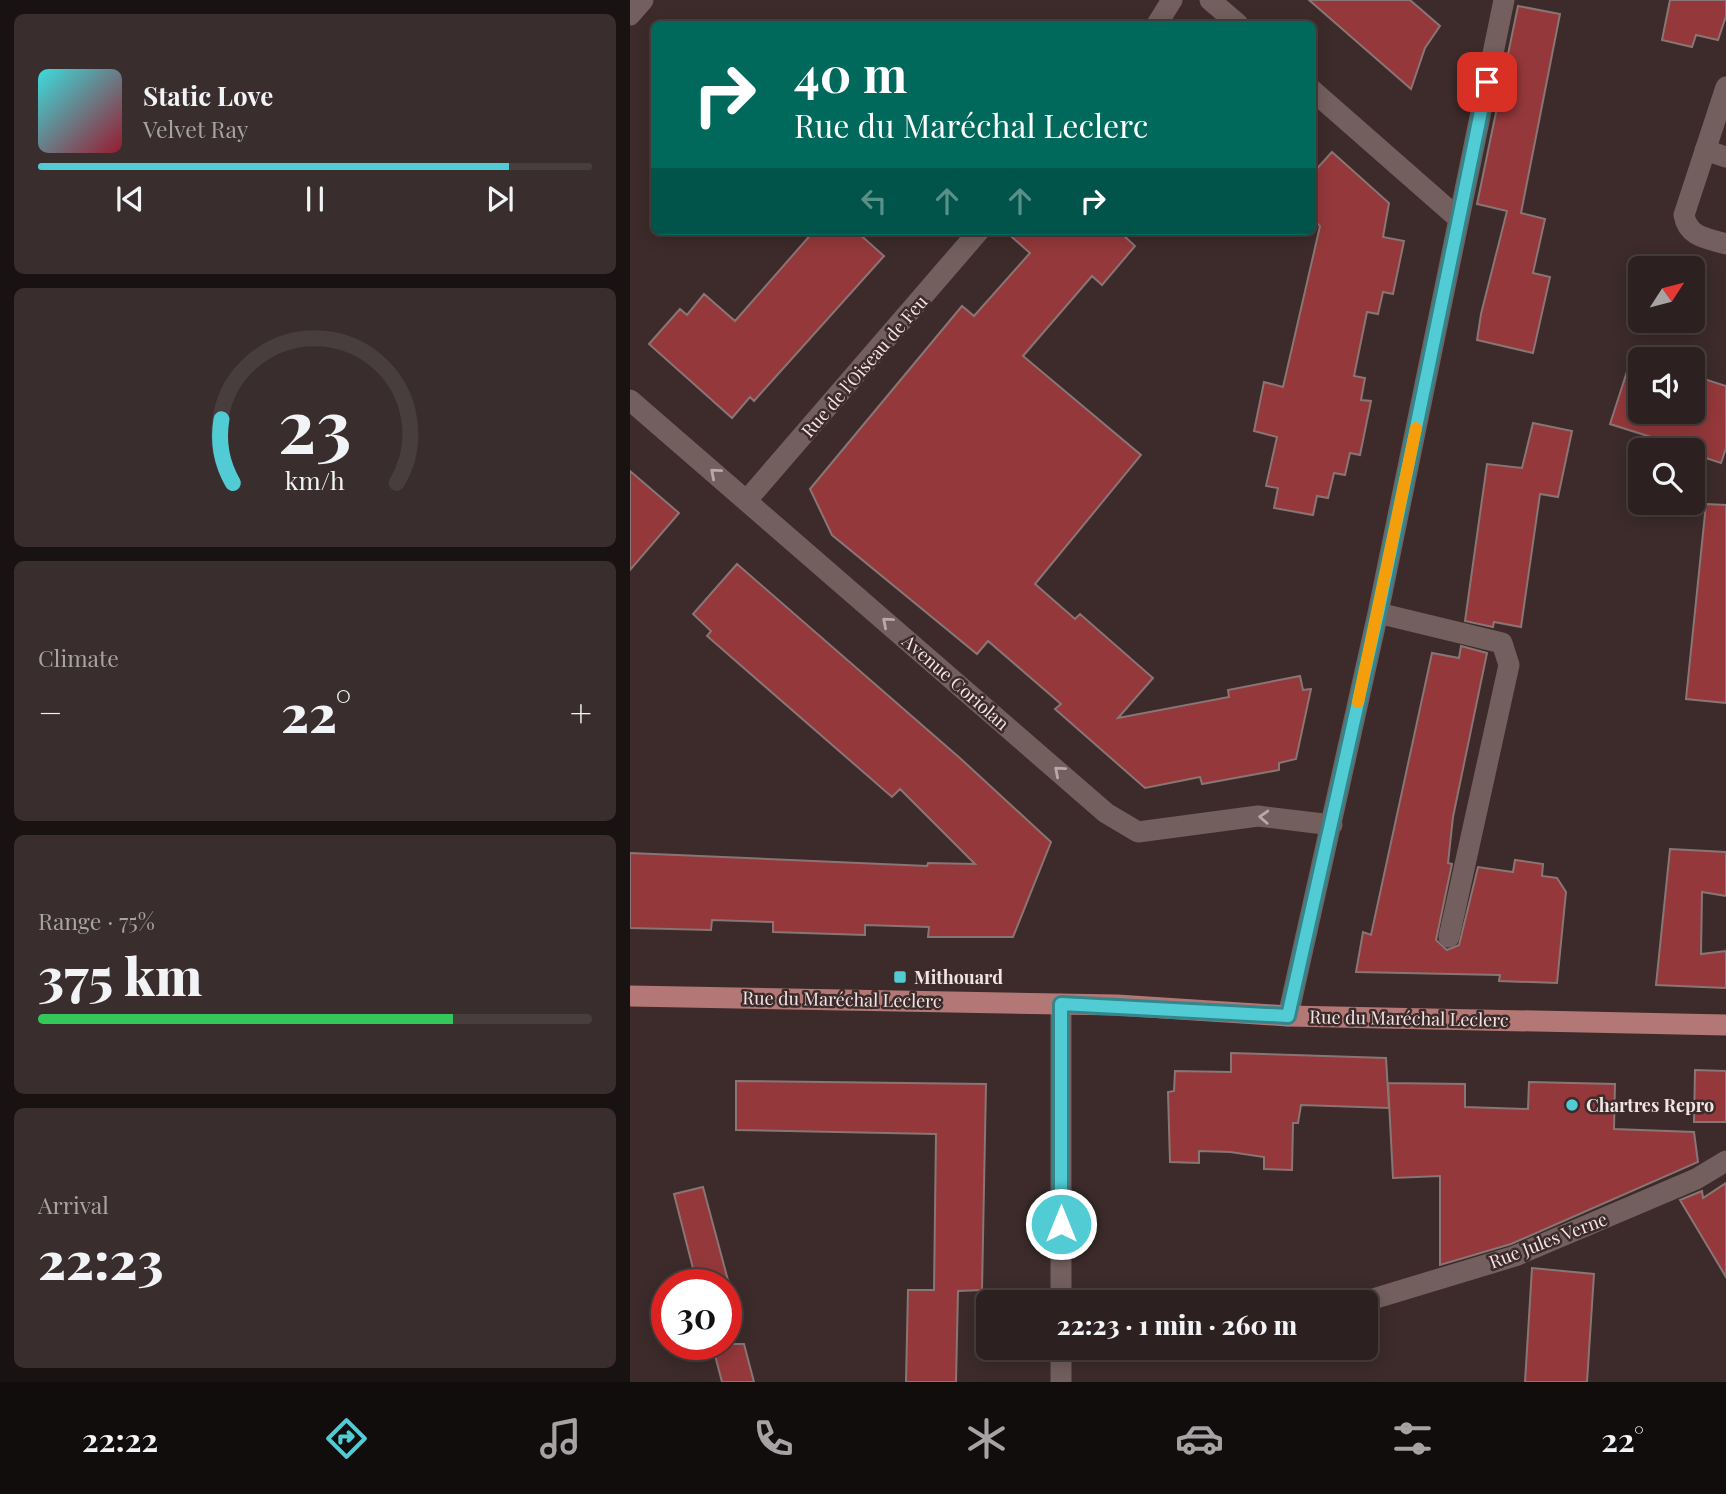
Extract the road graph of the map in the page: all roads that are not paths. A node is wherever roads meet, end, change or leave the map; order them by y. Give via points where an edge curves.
1 (643, 0) edge
2 (1172, 0) edge
3 (1210, 0) edge
4 (1504, 0) edge
5 (630, 15) edge
6 (1159, 21) edge
7 (1234, 21) edge
8 (1726, 87) edge
9 (1316, 94) edge
10 (1705, 150) junction
11 (1726, 157) edge
12 (1459, 219) junction
13 (976, 235) edge
14 (1726, 244) edge
15 (630, 400) edge
16 (747, 500) junction
17 (1378, 613) junction
18 (1332, 825) junction
19 (1449, 937) dead end
20 (630, 996) edge
21 (1061, 1004) junction
22 (1288, 1016) junction
23 (1726, 1025) edge
24 (1726, 1161) edge
25 (1061, 1290) edge
26 (1378, 1297) edge
27 (1061, 1360) edge
28 (1061, 1382) edge

1 - 5 street
2 - 6 street
3 - 7 street
4 - 12 street
8 - 10 street
9 - 12 street
10 - 11 street
10 - 14 street via 1684,215 1686,225 1695,235
12 - 17 street
13 - 16 street, Rue de l'Oiseau de Feu
16 -> 15 street, Avenue Coriolan
18 -> 16 street, Avenue Coriolan via 1258,816 1138,832 1106,813
17 - 18 street
17 - 19 street via 1502,643 1509,665
18 - 22 street
20 - 21 main road, Rue du Maréchal Leclerc
21 - 22 main road, Rue du Maréchal Leclerc
21 - 25 street
22 - 23 main road, Rue du Maréchal Leclerc
24 - 26 street, Rue Jules Verne via 1696,1179 1515,1256
27 - 28 street

